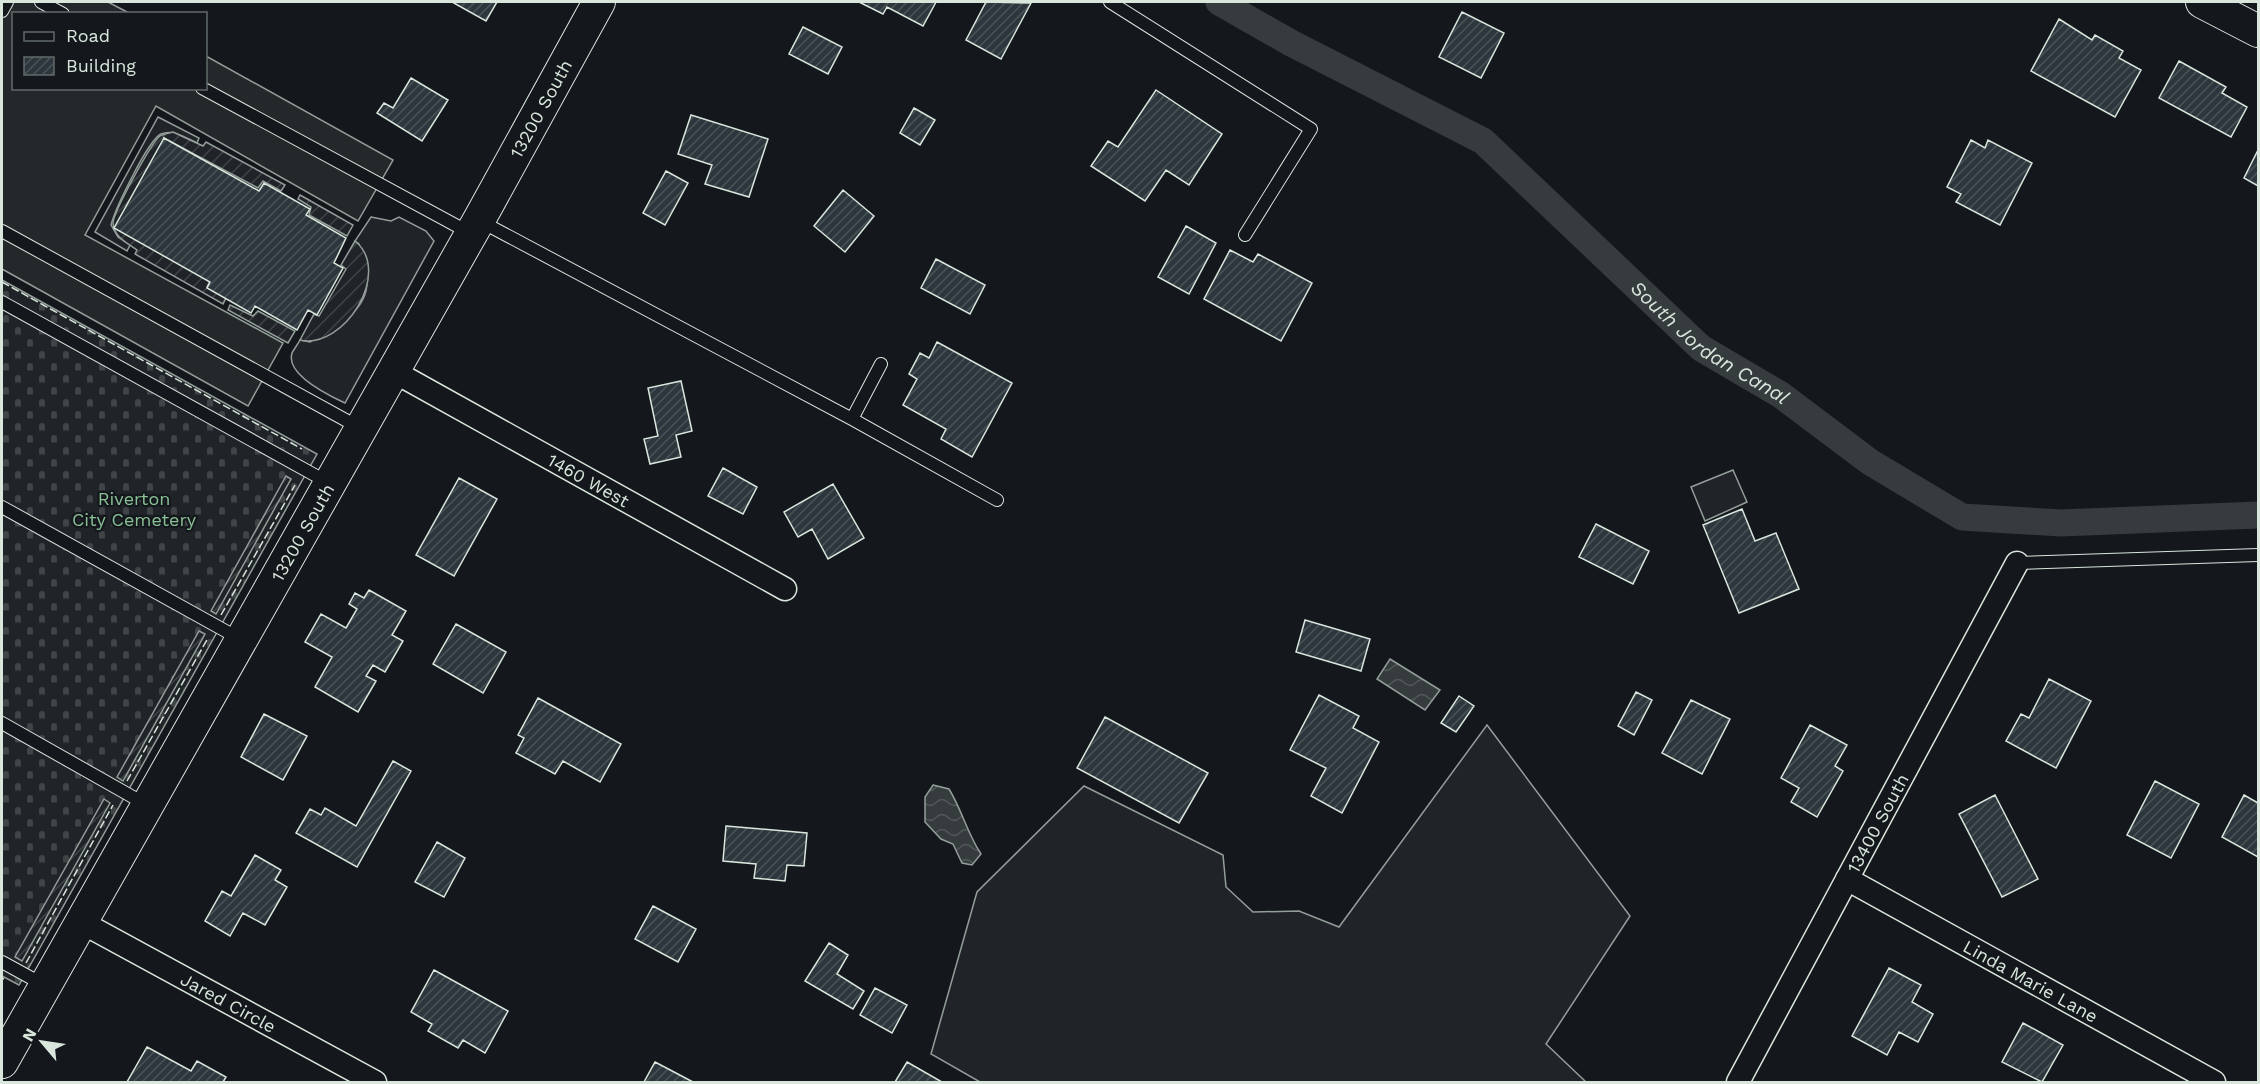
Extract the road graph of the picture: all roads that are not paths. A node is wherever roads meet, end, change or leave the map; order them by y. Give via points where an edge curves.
1 (7, 2) edge
2 (41, 2) edge
3 (599, 2) edge
4 (1110, 2) edge
5 (2202, 2) edge
6 (2, 11) edge
7 (59, 12) edge
8 (2259, 31) edge
9 (206, 90) edge
10 (475, 227) junction
11 (2, 231) edge
12 (1245, 235) dead end
13 (2, 302) edge
14 (881, 364) dead end
15 (393, 371) junction
16 (852, 418) junction
17 (360, 428) junction
18 (329, 483) junction
19 (997, 500) dead end
20 (2, 507) edge
21 (2259, 555) edge
22 (2017, 563) joint
23 (784, 589) dead end
24 (240, 639) junction
25 (2, 723) edge
26 (147, 804) junction
27 (1847, 879) junction
28 (81, 922) junction
29 (2, 962) edge
30 (45, 986) junction
31 (2, 1062) edge
32 (375, 1083) edge
33 (1738, 1083) edge
34 (2214, 1083) edge

1 - 6 lane
2 - 7 lane
3 - 10 street, 13200 South
4 - 12 lane via 1311,129
5 - 8 street
9 - 10 lane
10 - 15 street, 13200 South
10 - 16 lane
11 - 17 lane
13 - 18 lane
14 - 16 lane
15 - 17 street, 13200 South
15 - 23 street, 1460 West
16 - 19 lane
17 - 18 street, 13200 South
18 - 24 street, 13200 South
20 - 24 lane
21 - 22 lane
22 - 27 street, 13400 South
24 - 26 street, 13200 South
25 - 26 lane
26 - 28 street, 13200 South
27 - 33 street, 13400 South
27 - 34 street, Linda Marie Lane
28 - 30 street, 13200 South
28 - 32 street, Jared Circle
29 - 30 lane
30 - 31 street, 13200 South

